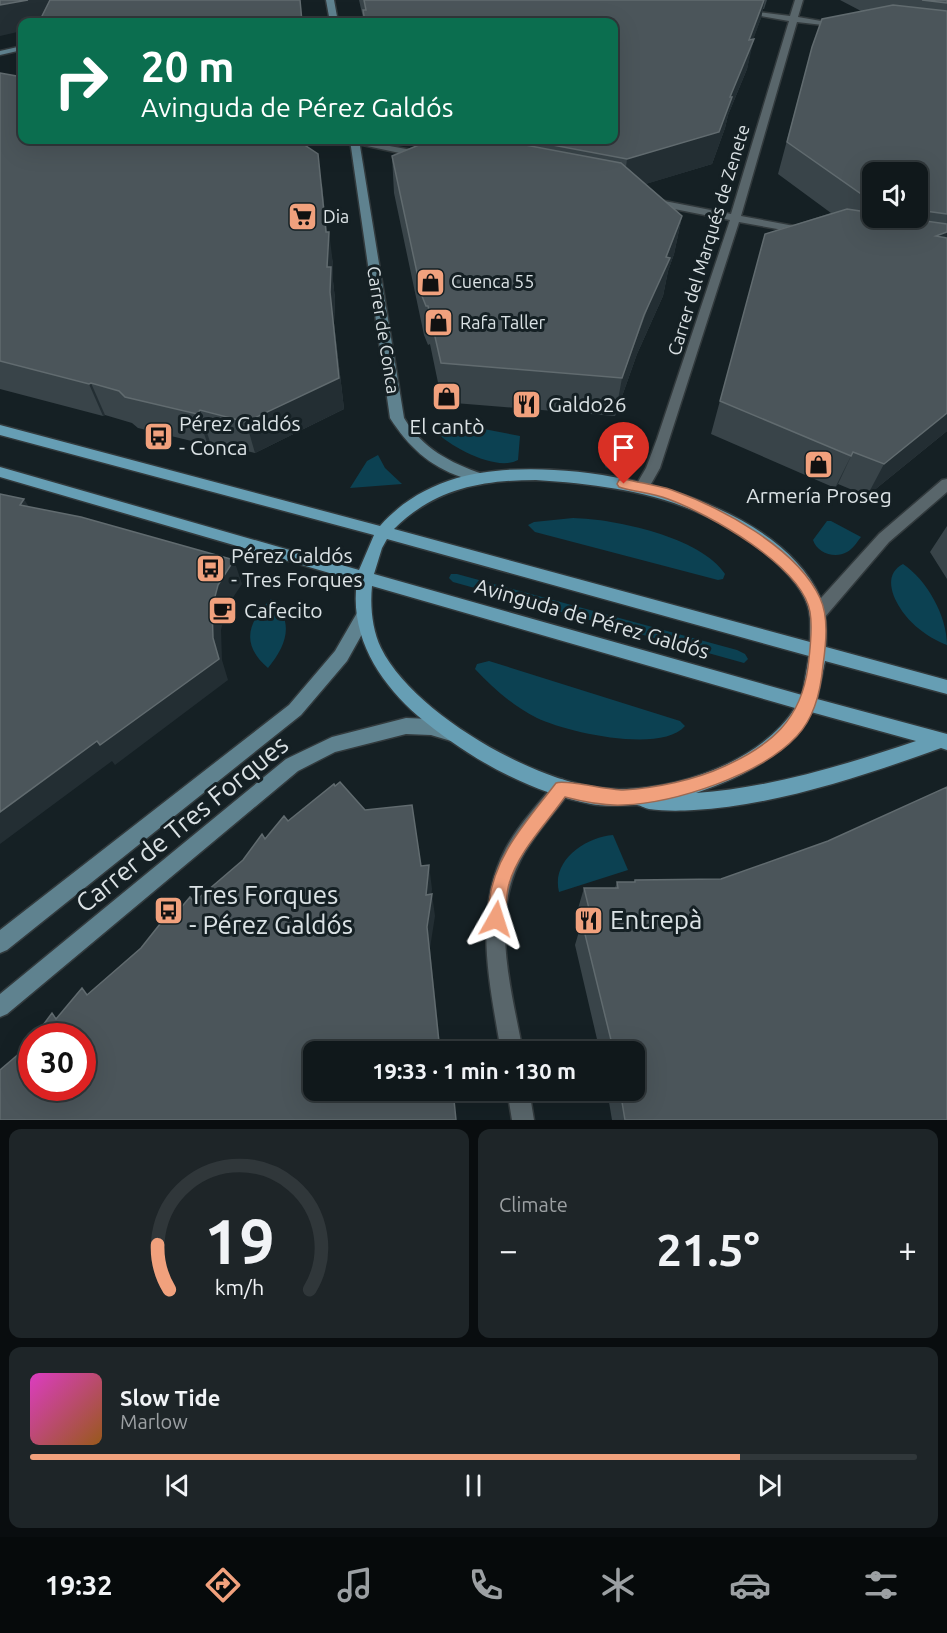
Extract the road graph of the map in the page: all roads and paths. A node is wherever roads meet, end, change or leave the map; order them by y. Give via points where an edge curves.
1 (330, 0) edge
2 (799, 0) edge
3 (735, 11) edge
4 (333, 18) edge
5 (793, 20) junction
6 (852, 27) edge
7 (18, 49) edge
8 (0, 53) edge
9 (352, 144) edge
10 (370, 144) edge
11 (435, 158) edge
12 (643, 200) edge
13 (735, 219) junction
14 (818, 233) edge
15 (0, 432) edge
16 (4, 474) edge
17 (478, 478) junction
18 (947, 484) edge
19 (642, 487) junction
20 (383, 532) junction
21 (364, 577) junction
22 (818, 613) junction
23 (363, 618) junction
24 (818, 651) junction
25 (947, 687) edge
26 (807, 705) junction
27 (454, 733) junction
28 (944, 741) edge
29 (561, 788) junction
30 (623, 797) junction
31 (0, 943) edge
32 (0, 1006) edge
33 (510, 1041) edge
34 (520, 1101) edge
35 (523, 1120) edge

1 - 4 street
2 - 5 street, Carrer del Marqués de Zenete
3 - 5 street
5 - 6 street
5 - 13 street, Carrer del Marqués de Zenete
7 - 8 street
9 - 17 street, Carrer de Conca via 397,418 417,447 436,462
10 - 11 street
12 - 13 street
13 - 14 street
13 - 19 street, Carrer del Marqués de Zenete via 664,439
15 - 20 main road, Avinguda de Pérez Galdós
16 - 21 main road, Avinguda de Pérez Galdós
17 - 19 main road, Avinguda de Pérez Galdós via 536,475
17 - 20 main road, Avinguda de Pérez Galdós via 422,498
18 - 22 street via 884,538
19 - 22 main road, Avinguda de Pérez Galdós via 695,504 749,534 790,568 813,599
20 - 21 main road, Avinguda de Pérez Galdós
20 - 24 main road, Avinguda de Pérez Galdós
21 - 23 main road, Avinguda de Pérez Galdós
21 - 26 main road, Avinguda de Pérez Galdós
22 - 24 main road, Avinguda de Pérez Galdós
23 - 27 main road, Avinguda de Pérez Galdós via 376,655 395,682 421,709
23 - 31 street, Carrer de Tres Forques via 341,656 295,710
24 - 25 main road, Avinguda de Pérez Galdós
24 - 26 main road, Avinguda de Pérez Galdós
26 - 28 main road, Avinguda de Pérez Galdós
26 - 30 main road, Avinguda de Pérez Galdós via 792,731 728,773 668,791
27 - 29 main road, Avinguda de Pérez Galdós via 496,760
27 - 32 street, Carrer de Tres Forques via 406,726 332,745 292,765
28 - 30 main road, Avinguda de Pérez Galdós via 749,797 673,803
29 - 30 main road, Avinguda de Pérez Galdós via 593,796
29 - 33 street via 512,856 500,885 496,919 498,962
34 - 35 street

